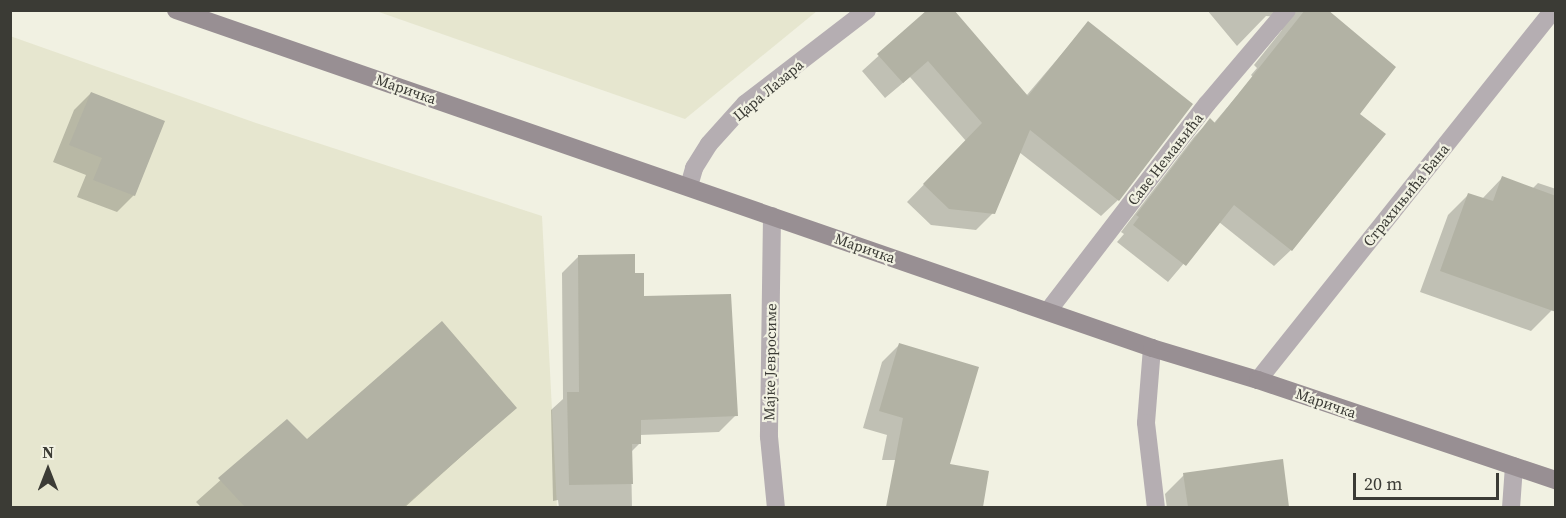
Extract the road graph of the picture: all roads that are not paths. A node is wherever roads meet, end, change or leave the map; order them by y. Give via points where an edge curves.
1 (176, 10) edge
2 (867, 10) edge
3 (1287, 10) edge
4 (1553, 10) edge
5 (689, 186) junction
6 (772, 216) junction
7 (1048, 312) junction
8 (1152, 348) junction
9 (1258, 380) junction
10 (1514, 466) junction
11 (1556, 480) edge
12 (776, 507) edge
13 (1156, 507) edge
14 (1511, 507) edge

1 - 5 street, Маричка
2 - 5 street, Цара Лазара via 745,104 710,144 694,168
3 - 7 street, Саве Немањића via 1207,104
4 - 9 street, Страхињића Бана
5 - 6 street, Маричка
6 - 7 street, Маричка
6 - 12 street, Мајке Јевросиме via 769,437
7 - 8 street, Маричка
8 - 9 street, Маричка
8 - 13 street via 1146,423
9 - 10 street, Маричка
10 - 11 street, Маричка
10 - 14 street

